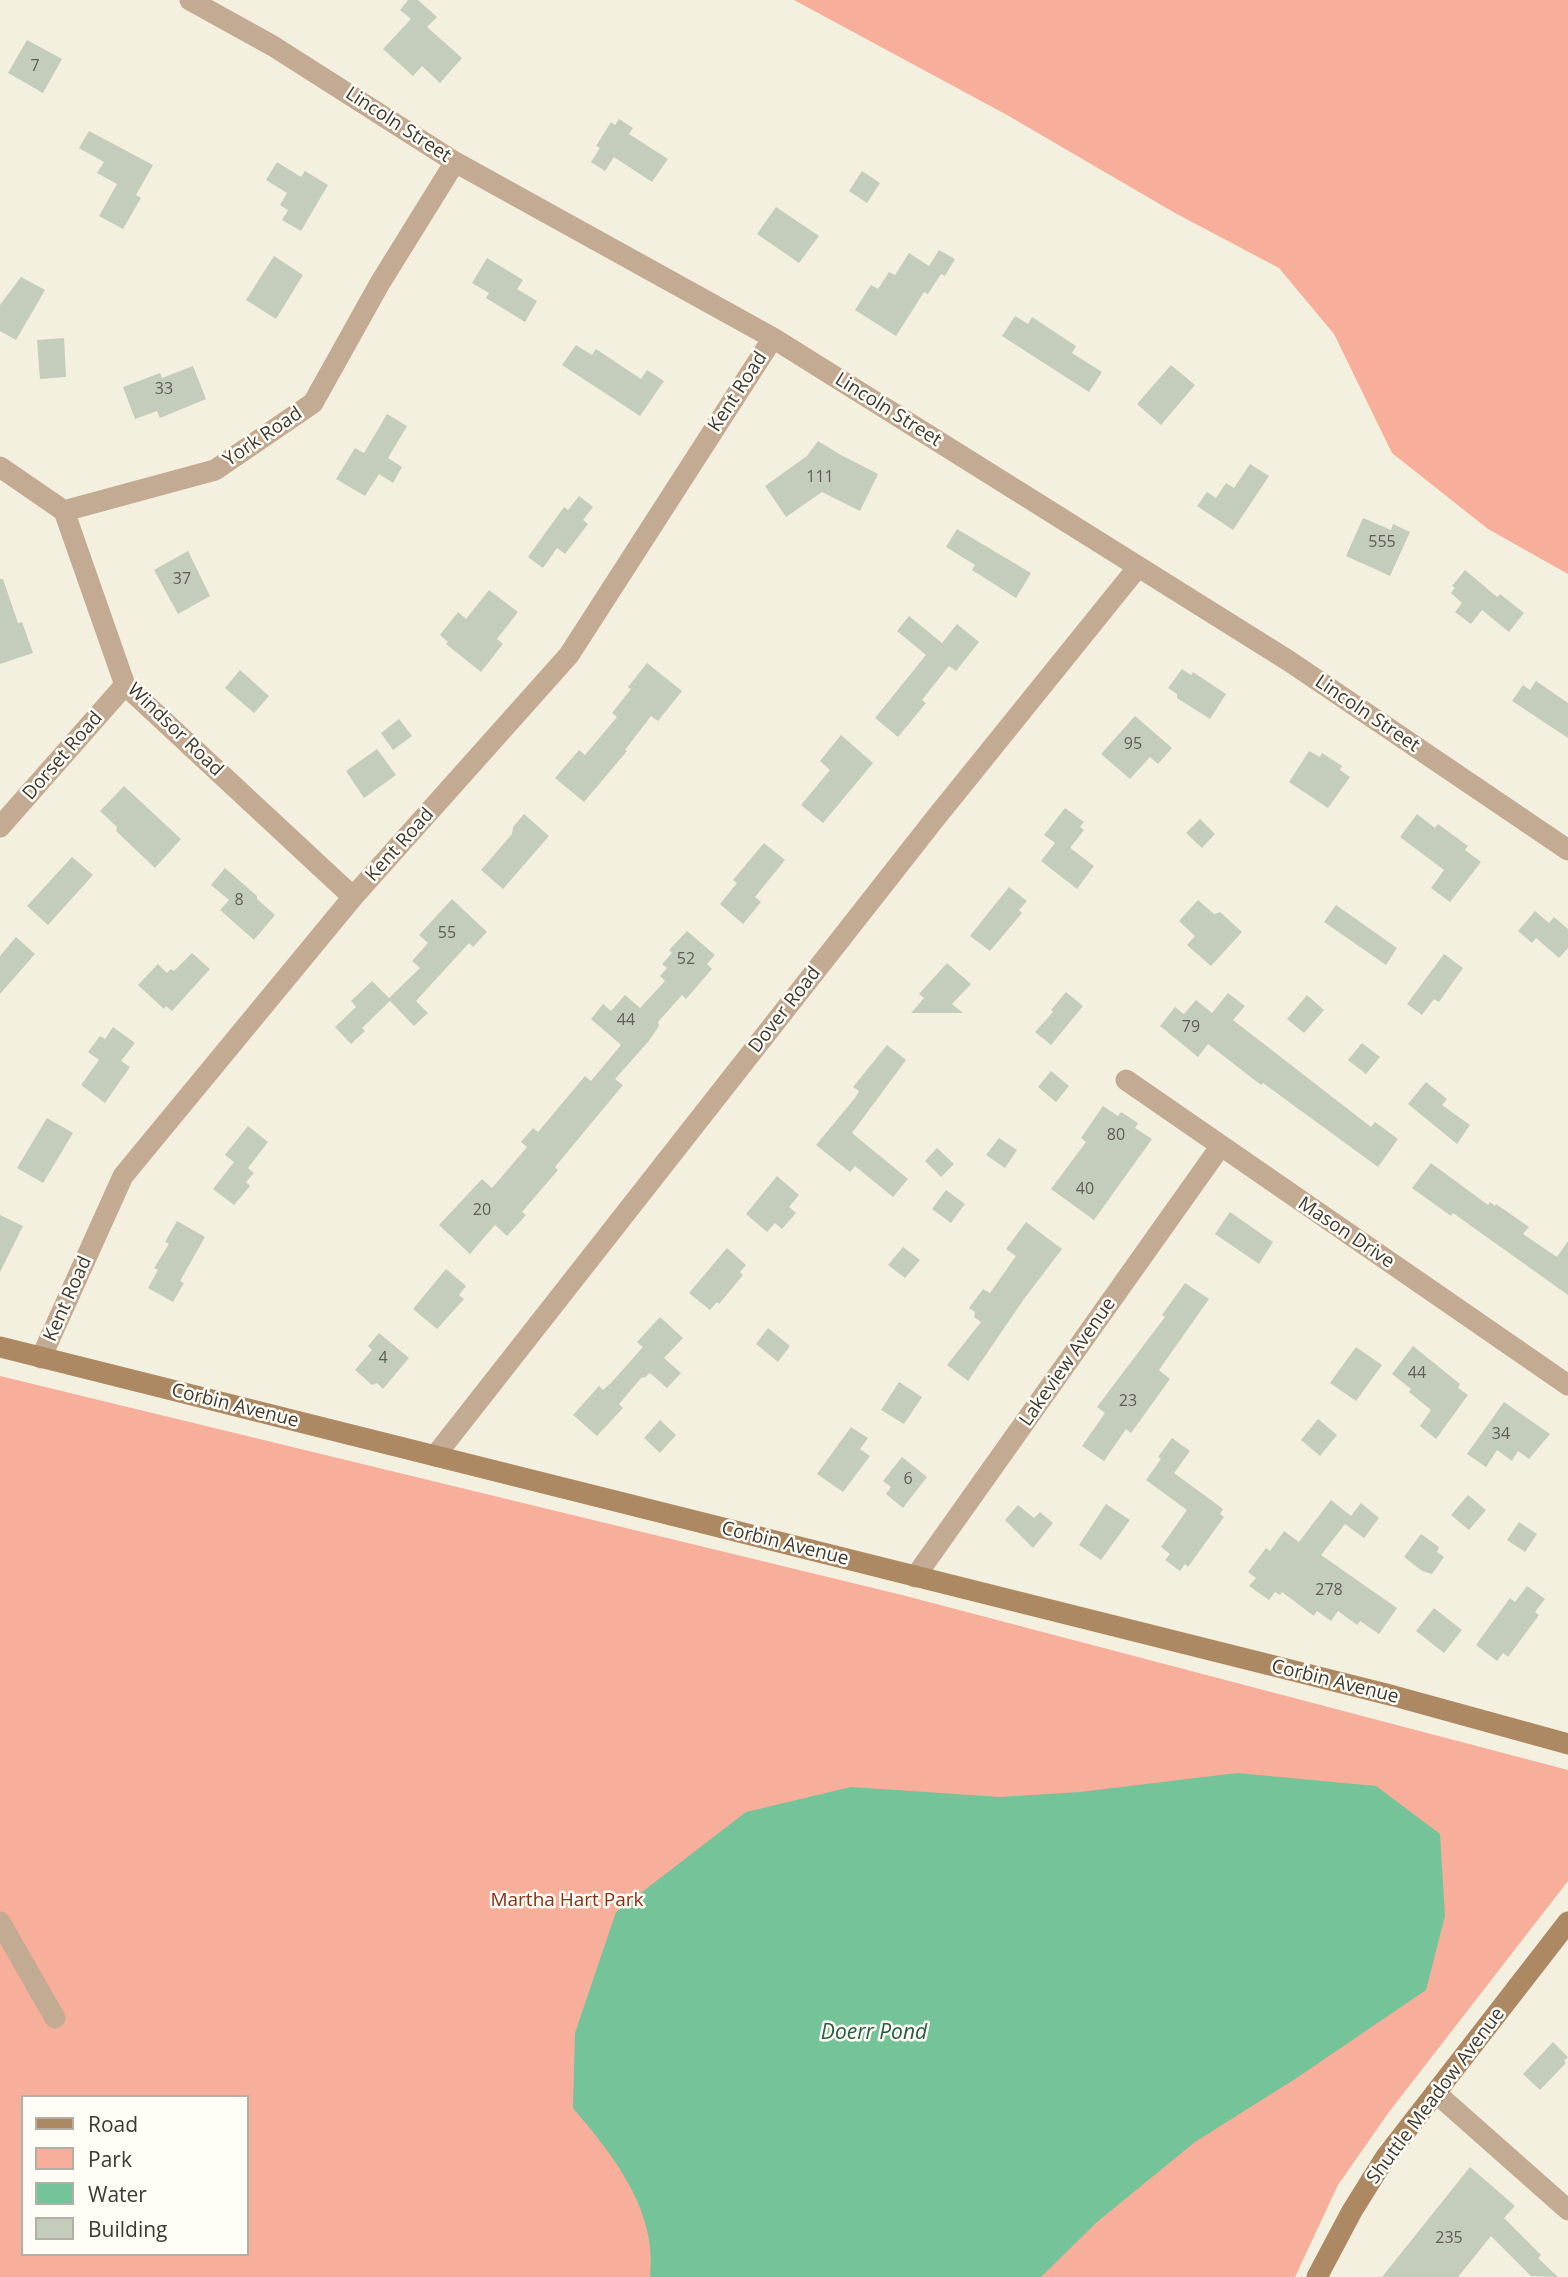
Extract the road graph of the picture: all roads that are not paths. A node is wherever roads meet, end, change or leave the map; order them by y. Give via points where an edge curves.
1 (190, 0) edge
2 (455, 162) junction
3 (773, 338) junction
4 (0, 467) edge
5 (64, 510) junction
6 (1138, 567) junction
7 (125, 685) junction
8 (0, 827) edge
9 (1568, 850) edge
10 (353, 897) junction
11 (1126, 1080) dead end
12 (1220, 1147) junction
13 (0, 1348) edge
14 (41, 1358) junction
15 (1568, 1385) edge
16 (435, 1456) junction
17 (915, 1577) junction
18 (1568, 1744) edge
19 (0, 1922) edge
20 (1568, 1922) edge
21 (55, 2018) dead end
22 (1437, 2094) junction
23 (1568, 2210) edge
24 (1317, 2277) edge

1 - 2 street, Lincoln Street via 273,46
2 - 3 street, Lincoln Street
2 - 5 street, York Road via 313,403 215,470
3 - 6 street, Lincoln Street
3 - 10 street, Kent Road via 569,655
4 - 5 street
5 - 7 street, Windsor Road
6 - 9 street, Lincoln Street via 1289,661
6 - 16 street, Dover Road
7 - 8 street, Dorset Road
7 - 10 street, Windsor Road
10 - 14 street, Kent Road via 123,1176
11 - 12 street, Mason Drive
12 - 15 street, Mason Drive
12 - 17 street, Lakeview Avenue
13 - 14 main road, Corbin Avenue
14 - 16 main road, Corbin Avenue
16 - 17 main road, Corbin Avenue
17 - 18 main road, Corbin Avenue
19 - 21 street
20 - 22 main road, Shuttle Meadow Avenue
22 - 23 street
22 - 24 main road, Shuttle Meadow Avenue via 1385,2158

